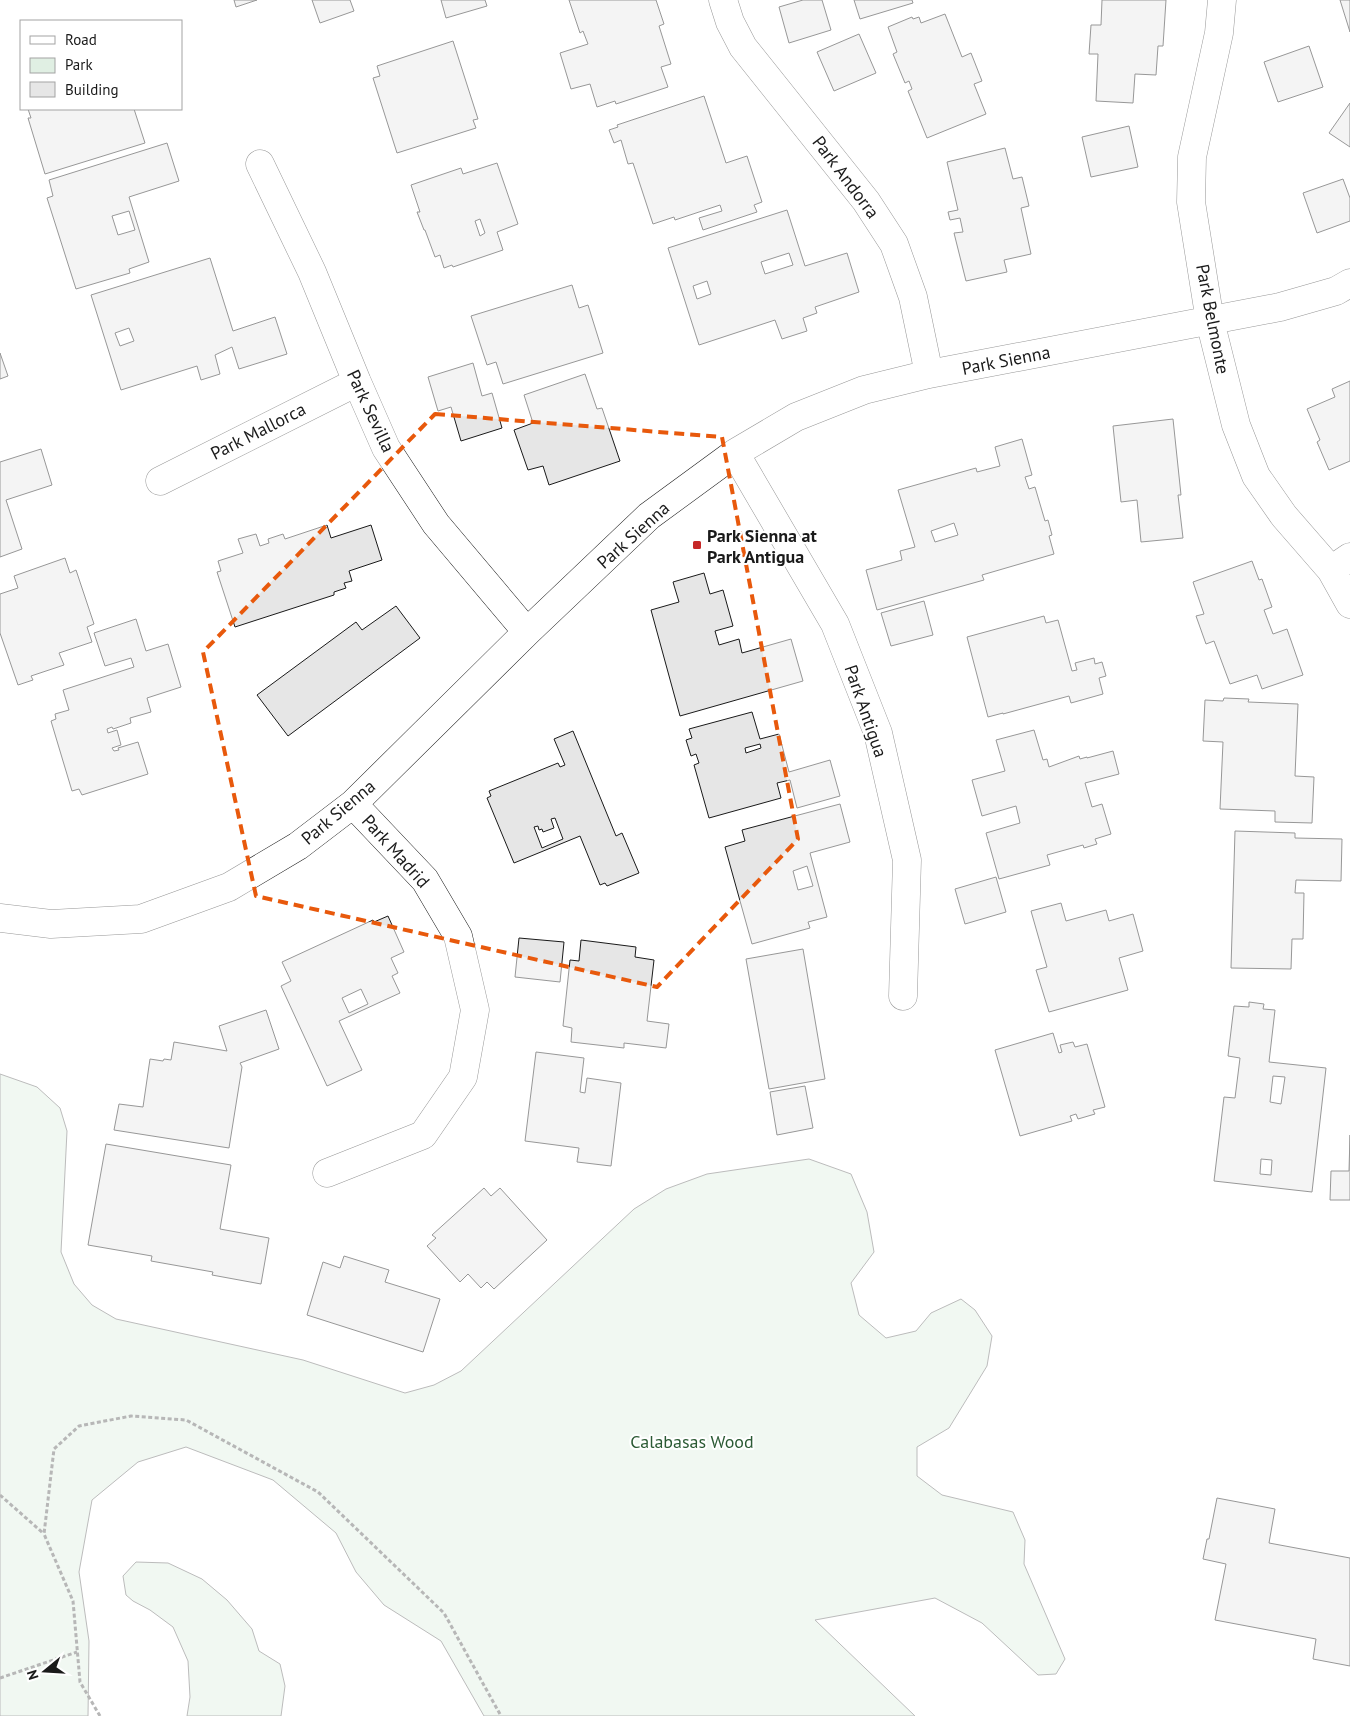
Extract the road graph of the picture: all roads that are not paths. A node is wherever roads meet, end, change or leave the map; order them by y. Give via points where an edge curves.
1 (723, 0) edge
2 (1222, 0) edge
3 (260, 164) dead end
4 (1350, 283) edge
5 (1210, 321) junction
6 (930, 374) junction
7 (357, 382) junction
8 (735, 453) junction
9 (160, 480) dead end
10 (1340, 564) edge
11 (1350, 604) edge
12 (527, 632) junction
13 (353, 804) junction
14 (0, 918) edge
15 (903, 996) dead end
16 (327, 1173) dead end

1 - 6 street, Park Andorra via 743,47 866,201 894,244 913,297
2 - 5 street, Park Belmonte via 1219,33 1192,157 1191,202
3 - 7 street, Park Sevilla via 312,272
4 - 5 street, Park Sienna via 1336,291 1280,307
5 - 6 street, Park Sienna
5 - 10 street, Park Belmonte via 1236,425 1256,476 1284,516
6 - 8 street, Park Sienna via 864,390 796,417
7 - 9 street, Park Mallorca
7 - 12 street, Park Sevilla via 386,448 436,524
8 - 12 street, Park Sienna via 650,516
8 - 15 street, Park Antigua via 835,624 878,733 907,860
10 - 11 street, Park Belmonte
12 - 13 street, Park Sienna
13 - 14 street, Park Sienna via 298,846 229,887 141,919 51,924
13 - 16 street, Park Madrid via 425,880 458,936 475,1010 464,1076 423,1136

